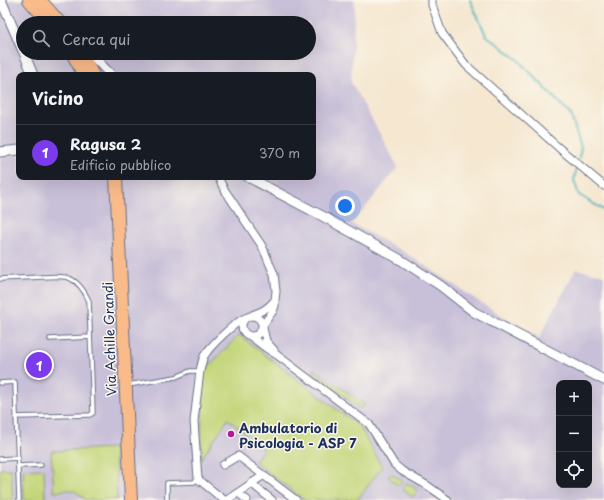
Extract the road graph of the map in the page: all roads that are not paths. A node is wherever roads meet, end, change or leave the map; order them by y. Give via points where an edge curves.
1 (1, 0) edge
2 (29, 0) edge
3 (40, 0) edge
4 (432, 0) edge
5 (49, 16) edge
6 (52, 16) edge
7 (16, 35) edge
8 (26, 60) edge
9 (76, 60) edge
10 (85, 60) edge
11 (97, 60) edge
12 (32, 72) edge
13 (82, 72) edge
14 (92, 72) edge
15 (96, 72) edge
16 (108, 72) edge
17 (16, 150) edge
18 (0, 152) edge
19 (108, 180) edge
20 (116, 180) edge
21 (220, 180) edge
22 (254, 180) edge
23 (604, 186) edge
24 (0, 279) edge
25 (274, 300) junction
26 (248, 317) junction
27 (263, 327) junction
28 (244, 332) junction
29 (225, 333) junction
30 (250, 336) junction
31 (90, 337) junction
32 (50, 339) dead end
33 (277, 355) junction
34 (200, 371) junction
35 (604, 380) edge
36 (0, 383) edge
37 (125, 386) junction
38 (16, 417) junction
39 (18, 458) junction
40 (0, 459) edge
41 (41, 465) dead end
42 (223, 465) dead end
43 (18, 466) junction
44 (264, 475) junction
45 (198, 479) junction
46 (251, 483) junction
47 (238, 493) junction
48 (19, 500) edge
49 (122, 500) edge
50 (131, 500) edge
51 (167, 500) edge
52 (226, 500) edge
53 (247, 500) edge
54 (272, 500) edge
55 (296, 500) edge
56 (448, 500) edge

1 - 7 street
2 - 5 main road
3 - 6 main road
4 - 23 street via 442,33 466,65
8 - 12 street
9 - 13 main road
10 - 14 main road
11 - 16 street
15 - 16 street via 98,69
17 - 18 street
19 - 49 main road, Via Achille Grandi
20 - 37 main road, Via Achille Grandi
21 - 25 street via 262,246 274,274
22 - 35 street via 401,260 441,286 474,312
24 - 31 lane via 55,276 75,282 89,301
25 - 26 street via 267,309
25 - 27 street via 273,311
26 - 27 street via 258,317
26 - 28 street via 242,323
26 - 29 street
27 - 30 street via 259,334
27 - 33 street via 266,341
28 - 29 street via 233,330
28 - 30 street
29 - 34 street via 205,356
30 - 33 street
31 - 32 lane
31 - 38 lane via 93,414
33 - 56 street via 369,424 394,464 402,471
34 - 37 lane
34 - 45 street via 194,421
36 - 38 lane via 15,382
37 - 50 main road, Via Achille Grandi
38 - 39 lane
39 - 40 lane
39 - 43 lane
41 - 43 lane
42 - 44 street via 238,456
43 - 48 lane
44 - 46 street
44 - 55 street
45 - 51 lane via 194,482 166,483
45 - 52 street
46 - 47 street
46 - 54 street
47 - 52 street
47 - 53 street

